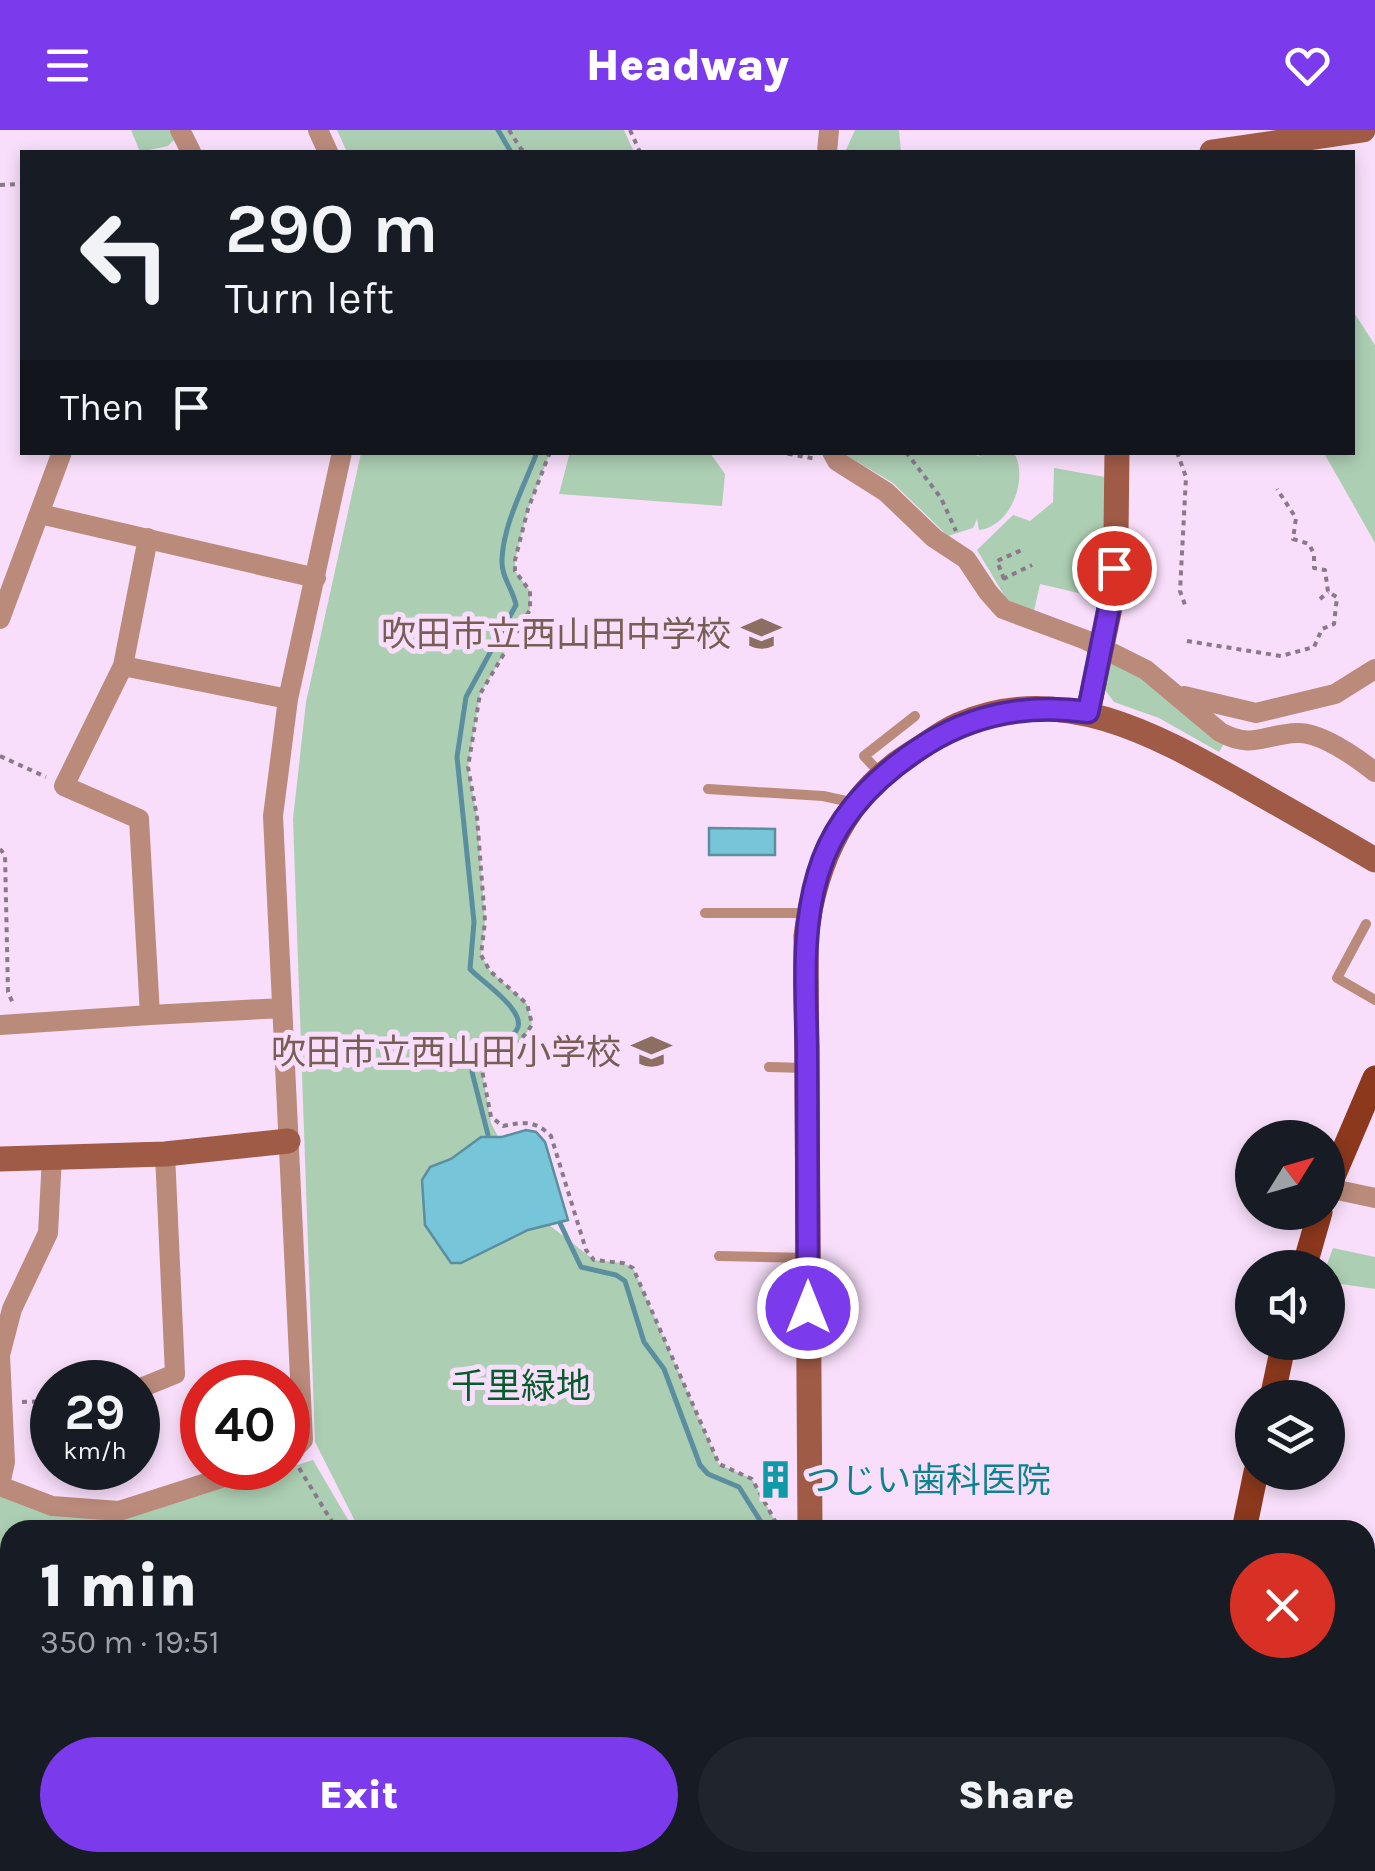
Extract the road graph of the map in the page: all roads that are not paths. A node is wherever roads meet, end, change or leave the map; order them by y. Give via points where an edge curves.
1 (1363, 130) edge
2 (1226, 150) edge
3 (61, 455) edge
4 (341, 455) edge
5 (1117, 455) edge
6 (834, 457) edge
7 (40, 514) junction
8 (148, 538) junction
9 (316, 578) junction
10 (0, 618) edge
11 (123, 666) junction
12 (1375, 669) edge
13 (1178, 695) junction
14 (288, 699) junction
15 (1088, 712) junction
16 (915, 716) dead end
17 (1375, 772) edge
18 (881, 774) junction
19 (708, 788) dead end
20 (855, 803) junction
21 (1375, 860) edge
22 (706, 913) dead end
23 (809, 913) junction
24 (1366, 924) dead end
25 (1375, 1000) edge
26 (282, 1008) junction
27 (150, 1015) junction
28 (10, 1025) edge
29 (769, 1067) dead end
30 (807, 1068) junction
31 (1375, 1078) edge
32 (288, 1141) junction
33 (1345, 1148) edge
34 (165, 1154) junction
35 (52, 1157) junction
36 (0, 1159) edge
37 (1345, 1192) edge
38 (1375, 1198) edge
39 (719, 1256) dead end
40 (808, 1258) junction
41 (299, 1360) edge
42 (160, 1380) edge
43 (0, 1485) edge
44 (184, 1490) edge
45 (1252, 1490) edge
46 (810, 1520) edge
47 (1246, 1520) edge

1 - 2 street
3 - 7 street
4 - 9 street
5 - 15 street via 1110,603
6 - 13 street via 966,559 1003,608 1115,653
7 - 8 street
7 - 10 street
8 - 9 street
8 - 11 street
9 - 14 street
11 - 14 street
11 - 27 street via 64,786 139,818
12 - 13 street via 1335,694 1256,713
13 - 17 street via 1233,739 1298,732
14 - 26 street via 273,816
15 - 18 street via 1001,712 958,725
15 - 21 street via 1160,737
16 - 18 lane via 864,756
18 - 20 street
19 - 20 lane
20 - 23 street via 818,871
22 - 23 lane
23 - 30 street
24 - 25 lane via 1337,978
26 - 27 street
26 - 32 street
27 - 28 street
29 - 30 lane
30 - 40 street
31 - 33 main road
32 - 34 street
32 - 41 street
34 - 35 street
34 - 42 street via 176,1374
35 - 36 street
35 - 43 street via 48,1233 12,1309 0,1355
37 - 38 street
39 - 40 lane
40 - 46 street
43 - 44 street via 52,1506 119,1511
45 - 47 main road

